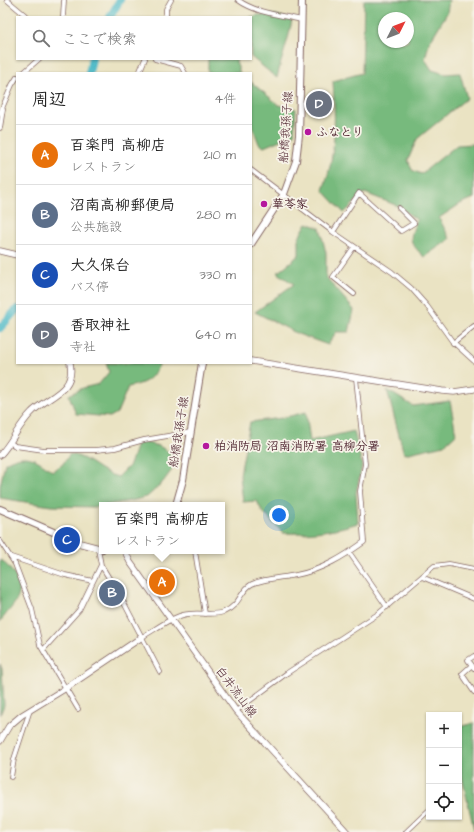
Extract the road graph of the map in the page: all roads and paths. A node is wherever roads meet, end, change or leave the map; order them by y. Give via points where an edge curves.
1 (7, 0) edge
2 (64, 0) edge
3 (171, 0) edge
4 (238, 0) edge
5 (302, 0) edge
6 (24, 16) edge
7 (63, 16) edge
8 (166, 16) edge
9 (302, 20) junction
10 (38, 60) edge
11 (145, 60) edge
12 (159, 60) edge
13 (24, 72) edge
14 (140, 72) edge
15 (184, 72) edge
16 (16, 79) edge
17 (3, 106) junction
18 (0, 113) edge
19 (0, 128) edge
20 (252, 171) edge
21 (284, 194) junction
22 (399, 208) dead end
23 (333, 232) junction
24 (252, 242) edge
25 (354, 246) junction
26 (0, 251) edge
27 (16, 255) edge
28 (354, 294) dead end
29 (474, 326) edge
30 (453, 343) junction
31 (252, 361) edge
32 (474, 361) edge
33 (70, 364) edge
34 (202, 364) edge
35 (356, 378) junction
36 (474, 389) edge
37 (191, 432) junction
38 (11, 443) junction
39 (0, 455) edge
40 (177, 502) edge
41 (0, 508) edge
42 (0, 541) edge
43 (99, 549) edge
44 (349, 552) junction
45 (100, 554) edge
46 (126, 554) edge
47 (195, 554) edge
48 (11, 557) junction
49 (101, 565) junction
50 (474, 569) edge
51 (422, 577) junction
52 (93, 581) junction
53 (474, 599) edge
54 (387, 607) junction
55 (205, 614) junction
56 (172, 620) junction
57 (142, 637) junction
58 (43, 650) junction
59 (474, 656) edge
60 (473, 666) edge
61 (160, 672) dead end
62 (66, 688) junction
63 (474, 692) edge
64 (78, 709) dead end
65 (30, 710) junction
66 (236, 711) junction
67 (0, 741) edge
68 (11, 777) dead end
69 (426, 813) edge
70 (347, 832) edge
71 (406, 832) edge

1 - 6 street
2 - 7 street
3 - 8 street via 166,9
4 - 9 street via 269,14
5 - 9 main road, 船橋我孫子線
9 - 21 main road, 船橋我孫子線 via 298,148
10 - 13 street
11 - 14 street
12 - 15 street via 181,66
16 - 17 street
17 - 18 street
17 - 19 street
20 - 21 street
21 - 23 street
21 - 24 main road, 船橋我孫子線
22 - 23 street via 414,223 401,231 359,193
23 - 25 street
25 - 28 street via 333,277
25 - 30 street via 411,288
26 - 27 street
29 - 30 street
30 - 32 street
31 - 35 street
33 - 38 street via 71,373 67,384 54,398 30,413
34 - 37 main road, 船橋我孫子線
35 - 36 street via 442,391
35 - 44 street via 365,464 360,491 364,542
37 - 38 street via 96,450 44,450 15,446
37 - 40 main road, 船橋我孫子線
38 - 39 street
41 - 43 main road via 79,543
42 - 48 street
44 - 54 street
44 - 55 street via 337,561 314,570 251,584 232,608 213,615
45 - 49 street
46 - 56 street, 白井流山線
47 - 55 street
48 - 52 street via 65,575
48 - 58 street via 16,564 32,609
49 - 52 street
49 - 57 street
50 - 51 street via 440,564
51 - 53 street
51 - 54 street
52 - 58 street via 79,610
54 - 66 street via 287,673
55 - 56 street via 185,614
56 - 57 street
56 - 66 street, 白井流山線
57 - 61 street
57 - 62 street
58 - 62 street
59 - 60 street via 468,660
60 - 63 street via 462,674
62 - 64 street
62 - 65 street
65 - 67 street via 12,722
65 - 68 street via 14,759
66 - 70 street, 白井流山線
69 - 71 street

